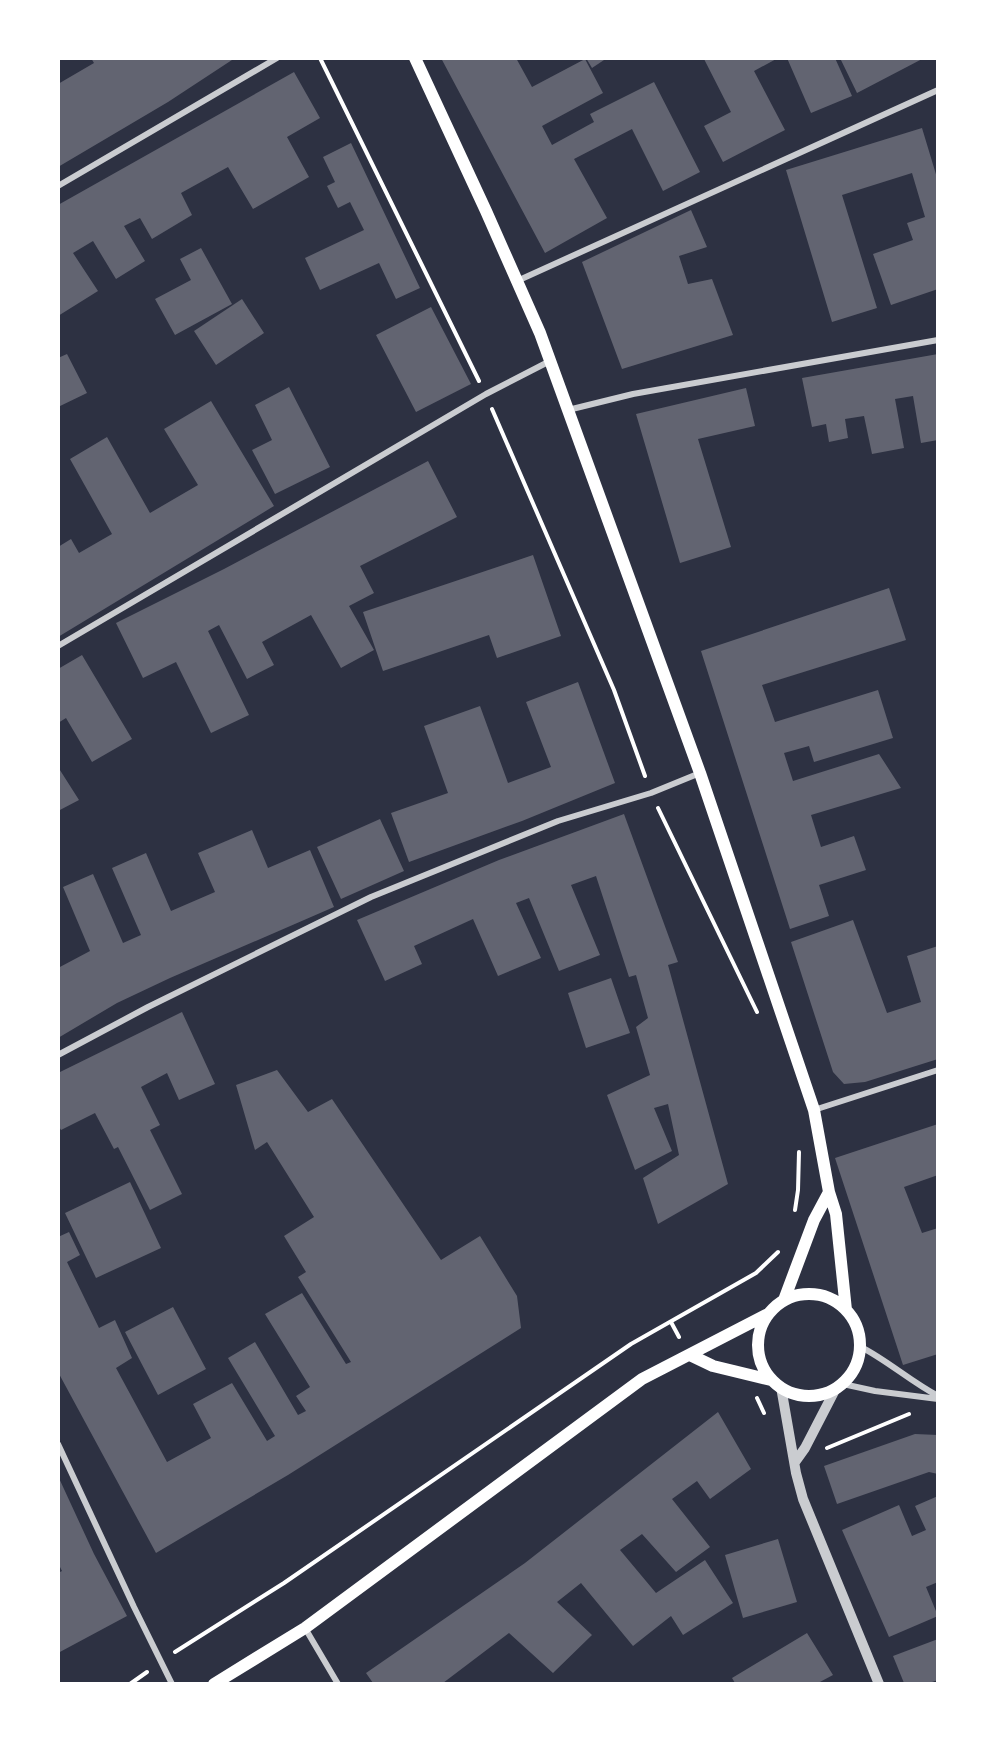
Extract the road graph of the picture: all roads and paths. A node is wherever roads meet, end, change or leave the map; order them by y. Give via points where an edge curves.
1 (277, 58) edge
2 (320, 58) edge
3 (415, 58) edge
4 (938, 90) edge
5 (58, 186) edge
6 (517, 281) junction
7 (938, 340) edge
8 (550, 361) junction
9 (486, 394) junction
10 (568, 410) junction
11 (58, 646) edge
12 (700, 773) junction
13 (651, 793) junction
14 (757, 1012) dead end
15 (58, 1055) edge
16 (938, 1070) edge
17 (814, 1110) junction
18 (799, 1146) dead end
19 (829, 1192) junction
20 (795, 1213) dead end
21 (783, 1249) dead end
22 (784, 1300) junction
23 (846, 1310) junction
24 (768, 1314) junction
25 (861, 1347) junction
26 (690, 1355) junction
27 (776, 1384) junction
28 (840, 1386) junction
29 (938, 1397) edge
30 (58, 1444) edge
31 (795, 1462) junction
32 (305, 1628) junction
33 (160, 1662) junction
34 (130, 1683) edge
35 (172, 1683) edge
36 (214, 1683) edge
37 (338, 1683) edge
38 (879, 1683) edge

1 - 5 street
2 - 9 path
3 - 6 main road
4 - 6 street
6 - 8 main road
7 - 10 street via 633,393
8 - 9 street
8 - 10 main road
9 - 11 street
9 - 13 path via 614,690
10 - 12 main road
12 - 13 street
12 - 17 main road
13 - 14 path
13 - 15 street via 558,820 371,897
16 - 17 street
17 - 19 main road
18 - 20 path
19 - 22 main road via 814,1220
19 - 23 main road via 836,1214
21 - 33 path via 756,1273 631,1344 284,1583
22 - 23 main road via 815,1294 835,1300
22 - 24 main road
23 - 25 main road via 857,1327
24 - 26 main road
24 - 27 main road via 758,1346 762,1364
25 - 28 main road via 852,1373
25 - 29 street
26 - 27 main road via 713,1366
26 - 32 main road via 642,1379
27 - 28 main road via 794,1394 808,1396 823,1395
27 - 31 street
28 - 29 street
28 - 31 street
30 - 33 street
31 - 38 street via 803,1499
32 - 36 main road
32 - 37 street
33 - 34 path
33 - 35 street

